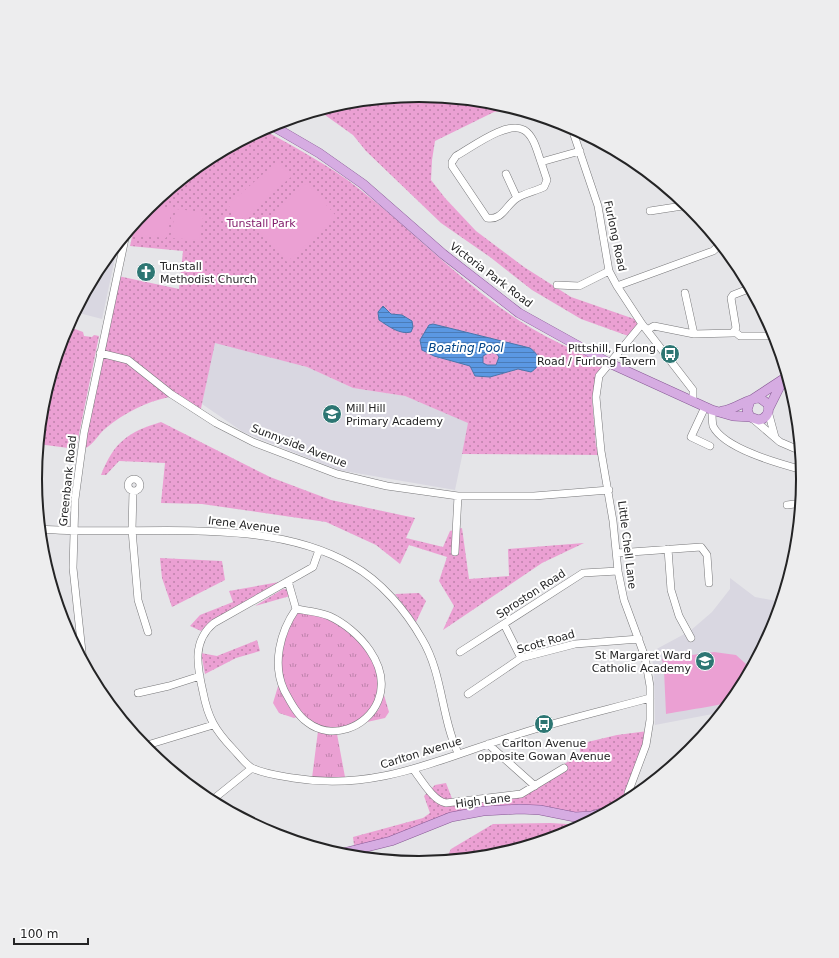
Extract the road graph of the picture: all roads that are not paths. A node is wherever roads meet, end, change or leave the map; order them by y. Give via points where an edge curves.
1 (278, 129) edge
2 (574, 135) edge
3 (580, 151) junction
4 (541, 162) junction
5 (506, 174) dead end
6 (517, 198) junction
7 (680, 206) edge
8 (650, 211) dead end
9 (124, 245) edge
10 (717, 247) edge
11 (609, 271) junction
12 (557, 285) dead end
13 (617, 286) junction
14 (746, 290) edge
15 (685, 293) dead end
16 (642, 324) junction
17 (647, 330) junction
18 (734, 331) junction
19 (694, 334) junction
20 (768, 336) edge
21 (100, 353) junction
22 (609, 362) junction
23 (784, 380) edge
24 (784, 381) edge
25 (752, 400) junction
26 (693, 401) junction
27 (711, 410) junction
28 (768, 410) junction
29 (751, 418) junction
30 (775, 437) junction
31 (710, 446) dead end
32 (796, 449) edge
33 (797, 468) edge
34 (609, 490) junction
35 (133, 491) dead end
36 (458, 496) junction
37 (796, 504) edge
38 (787, 505) dead end
39 (45, 529) edge
40 (73, 530) junction
41 (132, 530) junction
42 (319, 550) junction
43 (668, 550) junction
44 (455, 552) dead end
45 (617, 553) junction
46 (618, 571) junction
47 (288, 581) junction
48 (709, 583) dead end
49 (296, 609) junction
50 (504, 624) junction
51 (148, 632) dead end
52 (691, 638) dead end
53 (639, 639) junction
54 (81, 646) edge
55 (460, 652) dead end
56 (522, 658) junction
57 (200, 676) junction
58 (138, 692) dead end
59 (468, 694) dead end
60 (650, 698) junction
61 (213, 725) junction
62 (151, 744) edge
63 (488, 744) junction
64 (458, 753) junction
65 (252, 768) junction
66 (564, 768) dead end
67 (413, 769) junction
68 (535, 786) junction
69 (628, 794) edge
70 (216, 797) edge
71 (590, 816) edge
72 (353, 850) edge

1 - 22 main road, Victoria Park Road via 319,153 363,184 443,254 519,313
2 - 3 street, Furlong Road
3 - 4 street
3 - 11 street, Furlong Road via 598,206
4 - 6 street via 548,180 546,185
4 - 6 street via 528,133 517,127 496,133 454,159 452,166 487,218 498,218
5 - 6 street
7 - 8 street
9 - 21 street, Greenbank Road
10 - 13 street via 713,251
11 - 12 street via 579,286
11 - 13 street, Furlong Road
13 - 16 street, Furlong Road
14 - 18 street via 731,298 736,328
15 - 19 street
16 - 17 street, Furlong Road
16 - 22 street, Little Chell Lane
17 - 19 street via 654,326
17 - 26 street, Furlong Road via 693,390
18 - 19 street
18 - 20 street via 740,336
21 - 36 street, Sunnyside Avenue via 128,360 171,394 216,423 253,442 337,474 387,486
21 - 40 street, Greenbank Road via 79,463
22 - 26 main road, Victoria Park Road
22 - 34 street, Little Chell Lane via 600,376 596,397 601,451
23 - 25 main road
24 - 28 main road
25 - 27 main road via 729,410
25 - 28 main road via 763,400
25 - 29 main road via 747,410
26 - 27 main road, Victoria Park Road
27 - 29 main road, Victoria Park Road
27 - 31 street via 691,437
27 - 33 street via 713,425 729,441 748,452
28 - 29 main road via 762,419
28 - 30 street
29 - 30 street
30 - 32 street via 786,446
34 - 36 street, Sunnyside Avenue via 534,496
34 - 45 street, Little Chell Lane
35 - 41 street
36 - 44 street
37 - 38 street
39 - 40 street, Irene Avenue
40 - 41 street, Irene Avenue
40 - 54 street, Greenbank Road via 73,568
41 - 42 street, Irene Avenue via 198,531 262,536
41 - 51 street via 138,600
42 - 47 street, Carlton Avenue via 313,566
42 - 64 street, Irene Avenue via 352,564 383,588 406,615 434,662 450,736
43 - 45 street
43 - 48 street via 701,547 707,555
43 - 52 street via 671,590 679,616
45 - 46 street, Little Chell Lane
46 - 50 street, Sproston Road via 583,573
46 - 53 street, Little Chell Lane via 624,600
47 - 49 street
47 - 57 street, Carlton Avenue via 208,628 199,642 197,655
49 - 49 street via 333,618 354,632 370,652 380,674 381,690 370,714 356,725 337,731 322,730 311,725 299,713 283,688 279,647
50 - 55 street, Sproston Road
50 - 56 street
53 - 56 street, Scott Road via 575,644
53 - 60 street, Little Chell Lane via 645,657
56 - 59 street, Scott Road
57 - 58 street
57 - 61 street, Carlton Avenue via 207,713
60 - 63 street, Carlton Avenue via 519,733
60 - 69 street, Little Chell Lane via 646,745
61 - 62 street
61 - 65 street, Carlton Avenue
63 - 64 street, Carlton Avenue
63 - 68 street
64 - 67 street, Carlton Avenue
65 - 67 street, Carlton Avenue via 278,776 325,782 376,779
65 - 70 street
66 - 68 street
67 - 68 street via 442,803 521,794
71 - 72 main road, High Lane via 574,817 520,809 477,812 440,821 391,841

